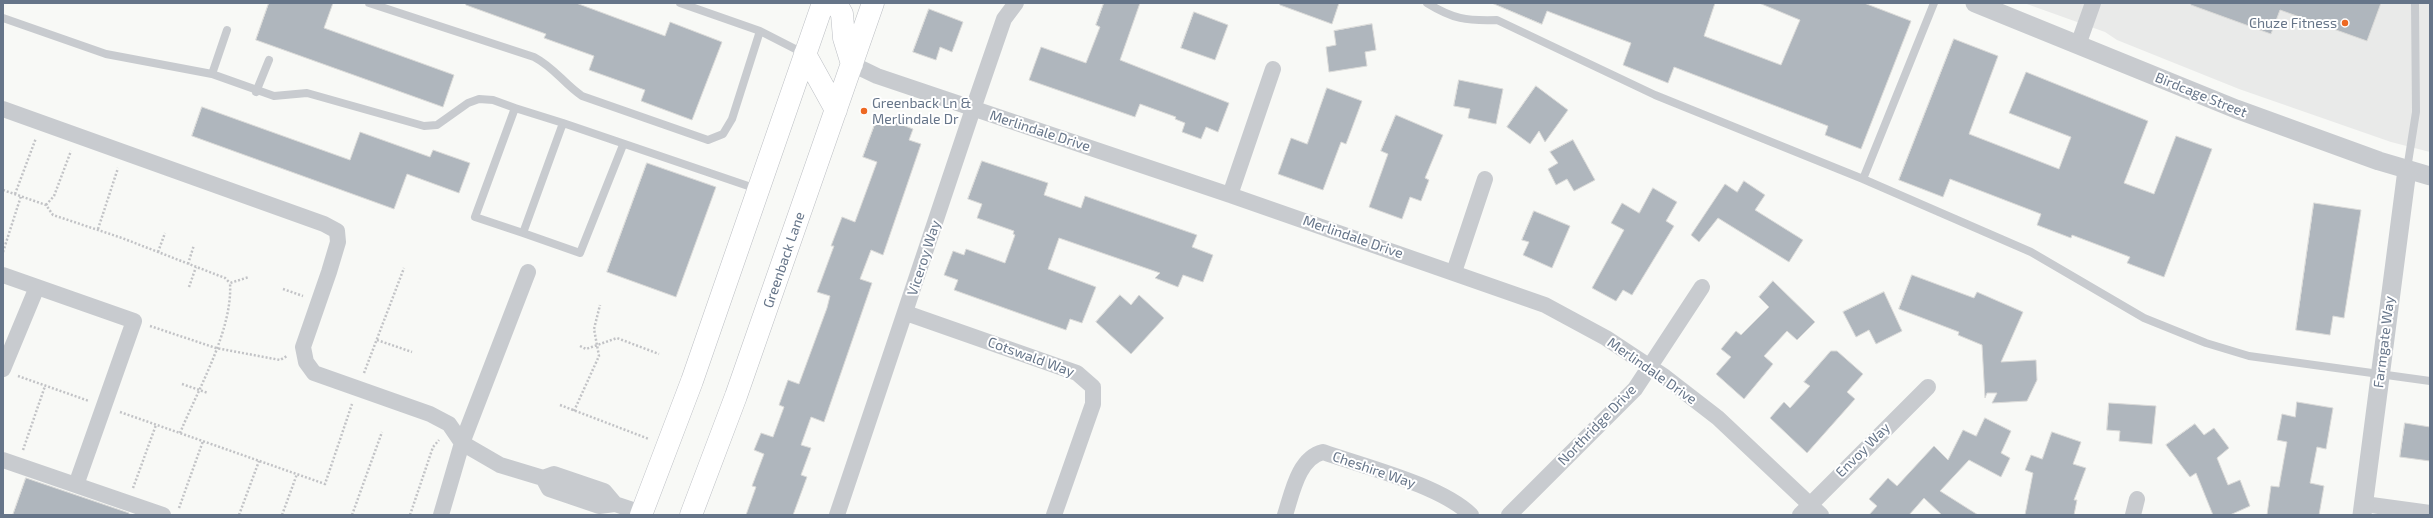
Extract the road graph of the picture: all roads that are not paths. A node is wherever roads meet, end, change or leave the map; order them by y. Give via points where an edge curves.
1 (369, 3) edge
2 (680, 3) edge
3 (822, 3) edge
4 (836, 3) edge
5 (872, 3) edge
6 (1016, 3) edge
7 (1427, 3) edge
8 (1934, 3) edge
9 (1975, 3) edge
10 (2093, 3) edge
11 (2415, 3) edge
12 (3, 18) edge
13 (227, 30) dead end
14 (760, 31) junction
15 (2078, 45) junction
16 (805, 54) junction
17 (269, 60) dead end
18 (852, 64) junction
19 (1273, 69) dead end
20 (212, 74) junction
21 (256, 92) junction
22 (515, 108) junction
23 (973, 109) junction
24 (3, 110) edge
25 (836, 110) junction
26 (563, 123) junction
27 (623, 145) junction
28 (2407, 170) junction
29 (2430, 176) edge
30 (1485, 179) dead end
31 (1863, 179) junction
32 (760, 190) junction
33 (1230, 194) junction
34 (523, 233) junction
35 (528, 272) dead end
36 (1454, 272) junction
37 (3, 275) edge
38 (37, 287) junction
39 (1702, 287) dead end
40 (906, 313) junction
41 (1649, 367) junction
42 (3, 370) edge
43 (2380, 373) junction
44 (2430, 381) edge
45 (1928, 387) dead end
46 (462, 442) junction
47 (3, 460) edge
48 (76, 485) junction
49 (2137, 499) dead end
50 (1805, 509) edge
51 (2363, 510) edge
52 (2430, 513) edge
53 (642, 514) edge
54 (163, 515) edge
55 (441, 515) edge
56 (691, 515) edge
57 (837, 515) edge
58 (1054, 515) edge
59 (1285, 515) edge
60 (1471, 515) edge
61 (1509, 515) edge
62 (1821, 515) edge
63 (2133, 515) edge

1 - 14 lane via 534,57 549,64 570,88 582,96 708,140 723,134 732,119
2 - 14 lane
3 - 16 main road
4 - 18 main road via 842,14 844,38
5 - 18 main road, Greenback Lane
6 - 23 street, Viceroy Way via 1004,20
7 - 31 lane via 1449,16 1476,21 1497,20 1655,95
8 - 31 lane
9 - 15 street, Birdcage Street
10 - 15 street
11 - 28 lane via 2416,112
12 - 20 lane via 106,54
13 - 20 lane
14 - 16 lane
15 - 28 street, Birdcage Street via 2236,109
16 - 25 main road
16 - 32 main road
17 - 21 lane
18 - 23 street, Merlindale Drive via 877,76
18 - 25 main road, Greenback Lane
19 - 33 street
20 - 21 lane
21 - 22 lane via 274,96 307,93 424,126 437,125 468,103 479,99 493,100
22 - 26 lane
22 - 34 lane via 475,217
23 - 33 street, Merlindale Drive
23 - 40 street, Viceroy Way
24 - 46 street via 324,224 337,231 338,242 303,348 306,362 314,373 430,414 449,424
25 - 56 main road, Greenback Lane via 736,396
26 - 27 lane
26 - 34 lane
27 - 32 lane
27 - 34 lane via 580,254
28 - 29 street, Birdcage Street
28 - 43 street, Farmgate Way
30 - 36 street
31 - 43 lane via 2031,252 2144,318 2206,343 2249,356
32 - 53 main road
33 - 36 street, Merlindale Drive
35 - 46 street
36 - 41 street, Merlindale Drive via 1545,305 1606,338
37 - 38 street
38 - 42 street
38 - 48 street via 134,320
39 - 41 street, Northridge Drive
40 - 57 street, Viceroy Way
40 - 58 street, Cotswald Way via 1078,373 1093,387 1094,404
41 - 50 street, Merlindale Drive via 1718,418
41 - 61 street, Northridge Drive via 1635,389
43 - 44 lane
43 - 51 street, Farmgate Way
45 - 50 street, Envoy Way
46 - 53 street via 500,465 543,478 549,489 599,506 615,504
46 - 55 street
47 - 48 street
48 - 54 street
49 - 63 street
50 - 62 street, Merlindale Drive
51 - 52 street
59 - 60 street, Cheshire Way via 1301,470 1313,454 1323,452 1434,491

